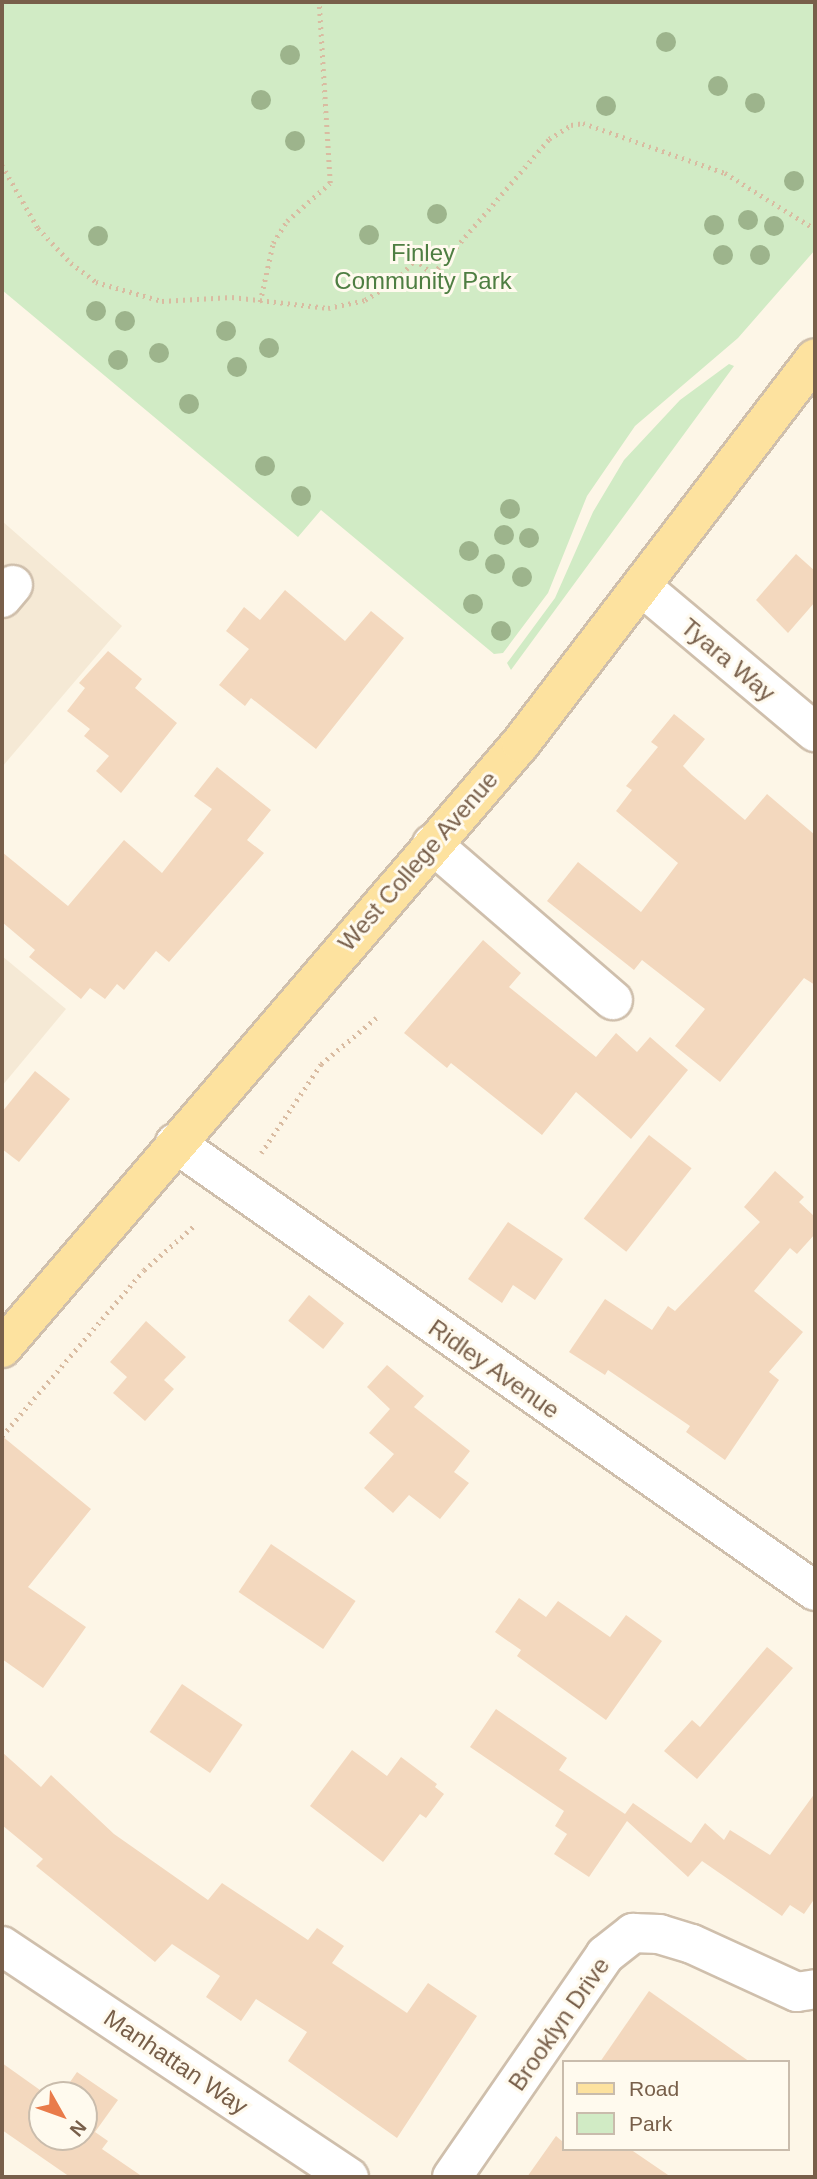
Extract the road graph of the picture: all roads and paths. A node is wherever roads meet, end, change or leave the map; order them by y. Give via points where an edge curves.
1 (319, 2) edge
2 (2, 164) edge
3 (815, 229) edge
4 (260, 302) junction
5 (815, 358) edge
6 (642, 587) junction
7 (815, 732) edge
8 (432, 844) junction
9 (613, 1000) dead end
10 (376, 1018) dead end
11 (175, 1143) junction
12 (261, 1153) dead end
13 (195, 1225) dead end
14 (2, 1348) edge
15 (2, 1436) edge
16 (815, 1591) edge
17 (2, 1946) edge
18 (815, 1989) edge
19 (349, 2177) edge
20 (452, 2177) edge

1 - 4 path via 330,183 287,221 273,243
2 - 4 path via 38,228 96,282 162,301 232,297
3 - 4 path via 725,173 583,123 549,139 433,274 415,259 397,279 365,300 328,308
5 - 6 main road, West College Avenue
6 - 7 street, Tyara Way
6 - 8 main road, West College Avenue via 521,743
8 - 9 street
8 - 11 main road, West College Avenue
10 - 12 path via 321,1064
11 - 14 main road, West College Avenue
11 - 16 street, Ridley Avenue
13 - 15 path via 144,1270
17 - 19 street, Manhattan Way
18 - 20 street, Brooklyn Drive via 796,1992 692,1944 659,1934 634,1933 606,1955

